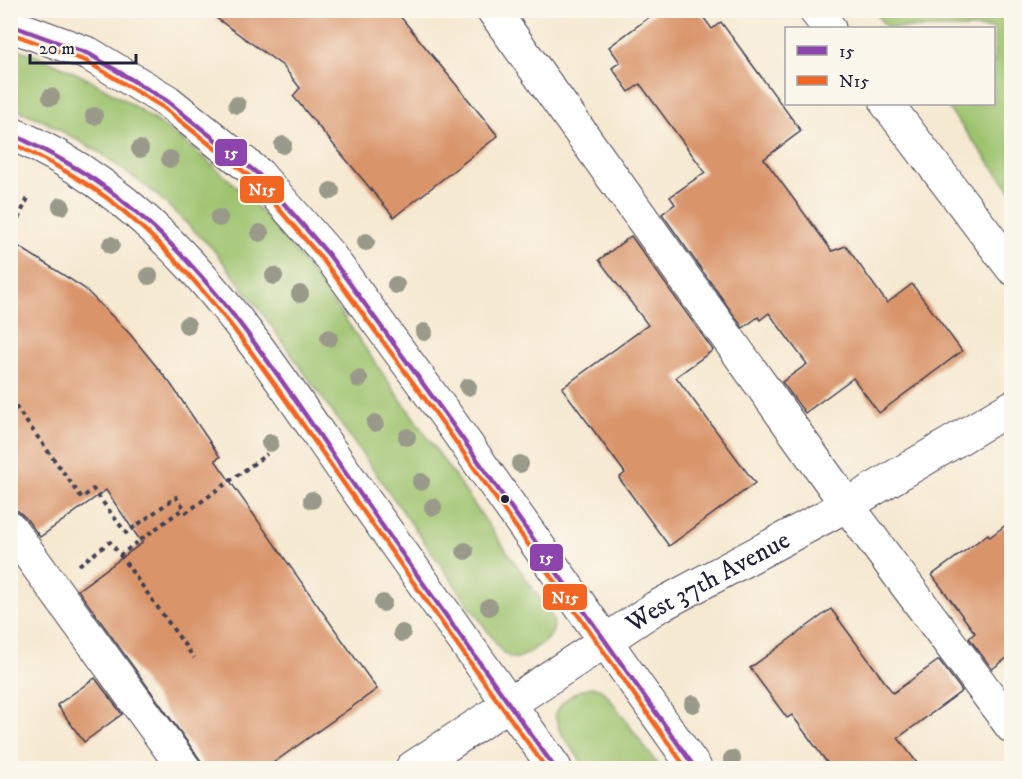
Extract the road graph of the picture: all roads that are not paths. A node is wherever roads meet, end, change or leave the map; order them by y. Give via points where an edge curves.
1 (493, 10) edge
2 (815, 10) edge
3 (10, 26) edge
4 (829, 27) edge
5 (888, 105) edge
6 (10, 133) edge
7 (1011, 268) edge
8 (1011, 408) edge
9 (848, 505) junction
10 (10, 528) edge
11 (605, 641) junction
12 (509, 705) junction
13 (1010, 722) edge
14 (184, 768) edge
15 (412, 768) edge
16 (555, 768) edge
17 (695, 768) edge

1 - 9 main road
2 - 4 main road
3 - 11 main road via 89,54 167,101 258,174 329,255
5 - 7 main road
6 - 12 main road via 42,146 121,197 185,256 235,316
8 - 9 main road, West 37th Avenue
9 - 11 main road, West 37th Avenue via 655,608
9 - 13 main road
10 - 14 main road
11 - 12 main road, West 37th Avenue
11 - 17 main road
12 - 15 main road, West 37th Avenue
12 - 16 main road

